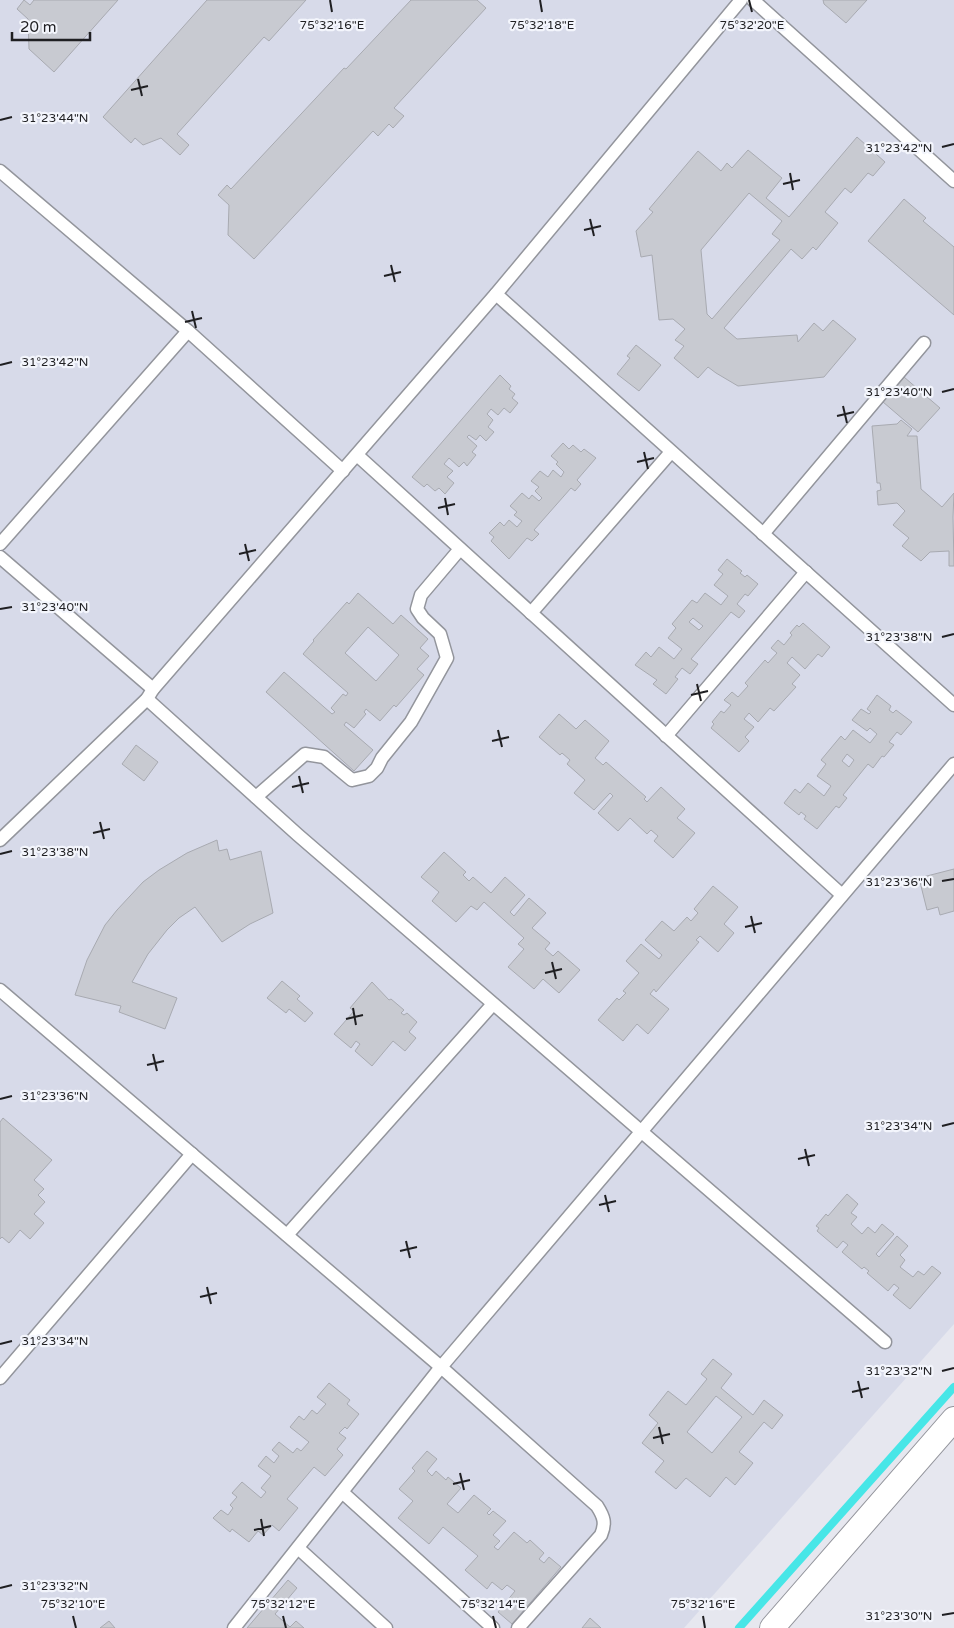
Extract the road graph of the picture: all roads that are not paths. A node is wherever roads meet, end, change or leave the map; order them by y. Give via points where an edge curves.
1 (741, 0) edge
2 (753, 0) edge
3 (0, 171) edge
4 (954, 181) edge
5 (496, 294) junction
6 (188, 330) junction
7 (924, 343) dead end
8 (671, 452) junction
9 (357, 456) junction
10 (343, 471) junction
11 (763, 534) junction
12 (0, 544) edge
13 (460, 549) junction
14 (0, 556) edge
15 (806, 572) junction
16 (531, 613) junction
17 (150, 694) junction
18 (954, 704) edge
19 (666, 736) junction
20 (954, 764) edge
21 (256, 797) junction
22 (0, 840) edge
23 (842, 895) junction
24 (0, 990) edge
25 (493, 1004) junction
26 (642, 1131) junction
27 (192, 1154) junction
28 (287, 1235) junction
29 (885, 1342) dead end
30 (441, 1367) junction
31 (0, 1378) edge
32 (954, 1419) edge
33 (342, 1492) junction
34 (298, 1548) junction
35 (234, 1628) edge
36 (386, 1628) edge
37 (492, 1628) edge
38 (518, 1628) edge
39 (772, 1628) edge

1 - 5 lane
2 - 4 lane
3 - 6 lane
5 - 8 lane
5 - 9 lane
6 - 10 lane
6 - 12 lane
7 - 11 lane
8 - 11 lane
8 - 16 lane
9 - 10 lane
9 - 13 lane
10 - 17 lane
11 - 15 lane
13 - 16 lane
13 - 21 lane via 421,595 417,609 440,634 447,658 411,722 377,768 369,776 352,780 324,757 305,754
14 - 17 lane
15 - 18 lane
15 - 19 lane
16 - 19 lane
17 - 21 lane
17 - 22 lane
19 - 23 lane
20 - 23 lane
21 - 25 lane
23 - 26 lane
24 - 27 lane
25 - 26 lane
25 - 28 lane
26 - 29 lane
26 - 30 lane
27 - 28 lane
27 - 31 lane
28 - 30 lane
30 - 33 lane
30 - 38 lane via 597,1506 603,1515 605,1524 601,1535
32 - 39 street
33 - 34 lane
33 - 37 lane
34 - 35 lane
34 - 36 lane

